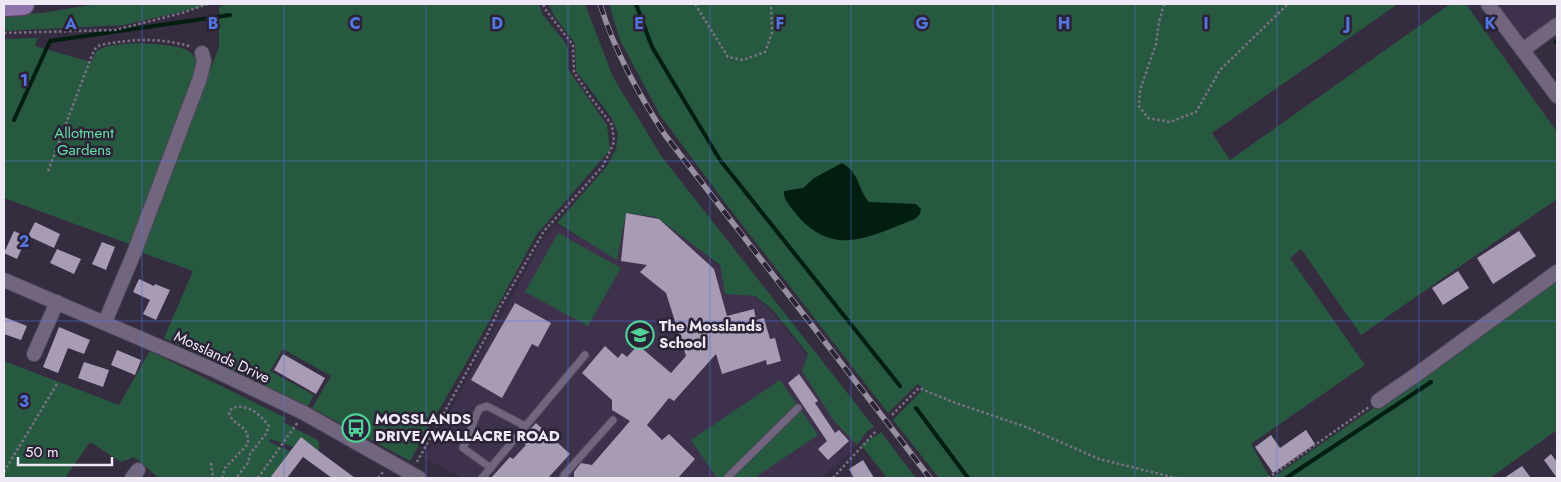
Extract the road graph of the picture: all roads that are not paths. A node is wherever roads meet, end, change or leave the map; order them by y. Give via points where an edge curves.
1 (4, 4) edge
2 (23, 4) edge
3 (1488, 4) edge
4 (1557, 25) edge
5 (1524, 49) junction
6 (202, 53) road end
7 (1557, 96) edge
8 (1557, 272) edge
9 (4, 280) edge
10 (57, 302) junction
11 (105, 322) junction
12 (34, 354) dead end
13 (585, 355) dead end
14 (1378, 400) road end
15 (798, 408) dead end
16 (612, 420) dead end
17 (525, 426) junction
18 (491, 468) junction
19 (415, 476) edge
20 (482, 478) edge
21 (563, 478) edge
22 (727, 478) edge

1 - 2 highway
3 - 5 street
4 - 5 street
5 - 7 street
6 - 11 street via 204,61 200,78
8 - 14 street
9 - 10 street, Mosslands Drive
10 - 11 street, Mosslands Drive
10 - 12 street
11 - 19 street, Mosslands Drive via 304,413
13 - 17 lane
15 - 22 lane
16 - 21 lane
17 - 18 lane
17 - 18 lane via 487,406 479,409 463,448
18 - 20 lane

